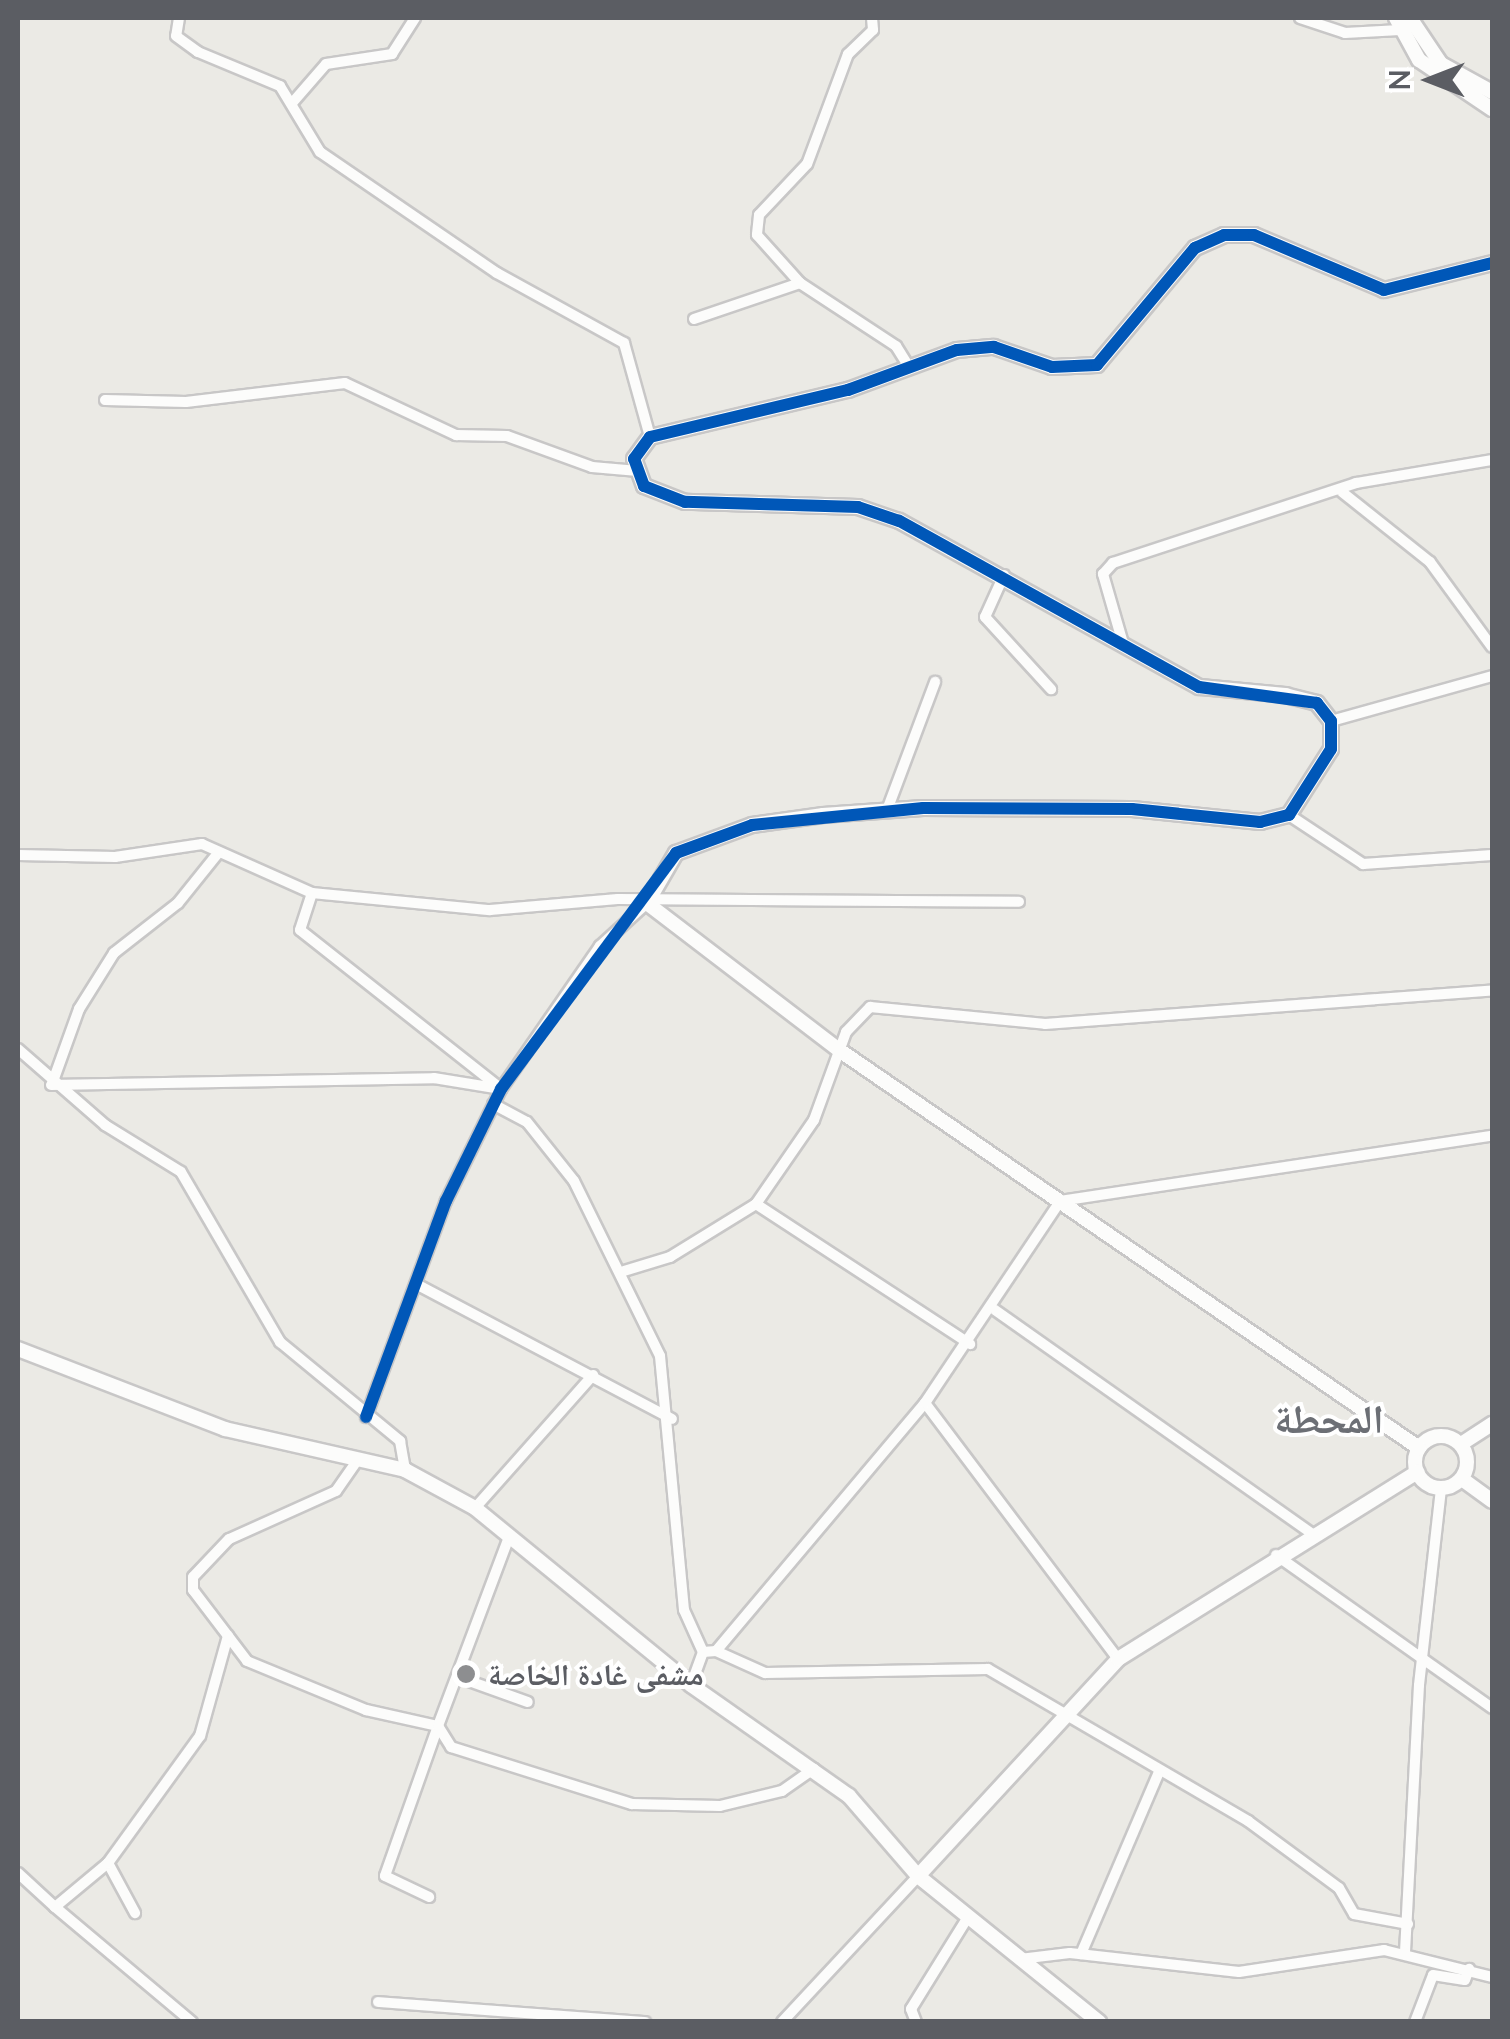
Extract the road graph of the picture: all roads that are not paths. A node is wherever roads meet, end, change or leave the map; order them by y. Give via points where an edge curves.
1 (179, 18) edge
2 (415, 18) edge
3 (872, 18) edge
4 (1300, 18) edge
5 (1410, 18) edge
6 (1398, 24) edge
7 (1492, 92) edge
8 (293, 102) junction
9 (1492, 109) edge
10 (1492, 263) edge
11 (800, 284) junction
12 (694, 318) dead end
13 (910, 368) junction
14 (104, 400) dead end
15 (650, 437) junction
16 (1492, 460) edge
17 (638, 471) junction
18 (1342, 492) junction
19 (1004, 574) junction
20 (1122, 640) junction
21 (1492, 647) edge
22 (1492, 676) edge
23 (935, 682) dead end
24 (1051, 689) dead end
25 (1331, 721) junction
26 (887, 810) junction
27 (1289, 815) junction
28 (220, 852) junction
29 (18, 854) edge
30 (1492, 855) edge
31 (312, 893) junction
32 (1019, 902) dead end
33 (647, 903) junction
34 (1492, 990) edge
35 (18, 1049) edge
36 (839, 1050) junction
37 (52, 1084) junction
38 (501, 1089) junction
39 (493, 1104) junction
40 (1492, 1136) edge
41 (1060, 1201) junction
42 (756, 1204) junction
43 (624, 1272) junction
44 (418, 1285) junction
45 (995, 1310) junction
46 (970, 1344) junction
47 (18, 1348) edge
48 (594, 1375) junction
49 (925, 1404) junction
50 (366, 1417) junction
51 (672, 1419) junction
52 (1492, 1424) edge
53 (1461, 1444) junction
54 (1419, 1448) junction
55 (359, 1458) junction
56 (405, 1470) junction
57 (1417, 1472) junction
58 (1462, 1479) junction
59 (1441, 1489) junction
60 (1492, 1501) edge
61 (475, 1508) junction
62 (1311, 1533) junction
63 (509, 1537) junction
64 (1275, 1554) junction
65 (228, 1636) junction
66 (716, 1651) junction
67 (703, 1652) junction
68 (1118, 1659) junction
69 (1423, 1661) junction
70 (458, 1677) junction
71 (691, 1685) junction
72 (528, 1702) dead end
73 (1492, 1708) edge
74 (1061, 1718) junction
75 (438, 1726) junction
76 (814, 1769) junction
77 (1160, 1770) junction
78 (108, 1863) junction
79 (18, 1873) edge
80 (918, 1876) junction
81 (430, 1897) dead end
82 (55, 1906) junction
83 (135, 1913) dead end
84 (968, 1917) junction
85 (1408, 1924) junction
86 (1405, 1952) junction
87 (1080, 1954) junction
88 (1019, 1959) junction
89 (1468, 1970) junction
90 (1492, 1977) edge
91 (378, 2002) dead end
92 (192, 2022) edge
93 (645, 2022) edge
94 (782, 2022) edge
95 (916, 2022) edge
96 (1100, 2022) edge
97 (1415, 2022) edge

1 - 8 street via 176,36 264,74
2 - 8 street via 392,54 326,64
3 - 11 street via 873,30 848,54 807,164 759,216 757,235
4 - 6 street via 1345,33
5 - 7 street via 1441,64
6 - 9 street via 1445,85
8 - 15 street via 320,152 498,273 624,343 636,363
10 - 13 street via 1384,290 1254,235 1224,235 1195,248 1098,365 1052,367 994,347
11 - 12 street
11 - 13 street via 896,346
13 - 15 street
14 - 17 street via 186,402 345,382 456,435 507,436 592,467
15 - 17 street via 634,460
16 - 18 street
17 - 19 street via 644,486 686,502 858,506
18 - 20 street via 1113,562 1103,574
18 - 21 street via 1430,562
19 - 20 street
19 - 24 street via 985,616
20 - 25 street via 1199,687 1286,695 1317,703
22 - 25 street
23 - 26 street
25 - 27 street via 1331,749
26 - 27 street via 1132,809 1260,822
26 - 33 street via 714,836 676,854
27 - 30 street via 1363,864
28 - 29 street via 202,844 115,857
28 - 31 street
28 - 37 street via 178,903 114,953 80,1009
31 - 33 street via 490,910
31 - 38 street via 300,930
32 - 33 street
33 - 36 street
33 - 38 street via 600,946
34 - 36 street via 1045,1024 870,1007
35 - 37 street
36 - 41 street
36 - 42 street via 814,1120
37 - 38 street via 434,1078
37 - 50 street via 181,1172 280,1342
38 - 39 street
39 - 43 street via 549,1145
39 - 44 street
40 - 41 street
41 - 45 street
41 - 54 street
42 - 43 street via 670,1257
42 - 46 street
43 - 51 street via 660,1356
44 - 48 street
44 - 50 street
45 - 46 street
45 - 62 street
46 - 49 street
47 - 55 street via 225,1429
48 - 51 street
48 - 61 street
49 - 66 street
49 - 68 street
50 - 56 street via 400,1441
51 - 67 street via 684,1610
52 - 53 street
53 - 54 street via 1444,1435
53 - 58 street
54 - 57 street
55 - 56 street
55 - 65 street via 336,1490 254,1520 192,1577
56 - 61 street
57 - 59 street
57 - 62 street
58 - 59 street
58 - 60 street
59 - 69 street
61 - 63 street
62 - 64 street
63 - 70 street
63 - 71 street
64 - 68 street
64 - 69 street
65 - 75 street via 247,1660 301,1688
65 - 78 street via 200,1736
66 - 67 street
66 - 74 street via 765,1674 988,1669
67 - 71 street
68 - 74 street
69 - 73 street
69 - 85 street
70 - 72 street
70 - 75 street
71 - 76 street
74 - 77 street
74 - 80 street via 989,1809
75 - 76 street via 450,1746 632,1804 720,1806 782,1791
75 - 81 street via 385,1876
76 - 80 street
77 - 85 street via 1339,1888 1354,1914
77 - 87 street
78 - 82 street
78 - 83 street
79 - 82 street
80 - 84 street
80 - 94 street
82 - 92 street
84 - 88 street
84 - 95 street via 911,2009
85 - 86 street
86 - 87 street via 1240,1972
86 - 89 street
87 - 88 street
88 - 96 street
89 - 90 street
89 - 97 street via 1465,1980 1432,1975
91 - 93 street

